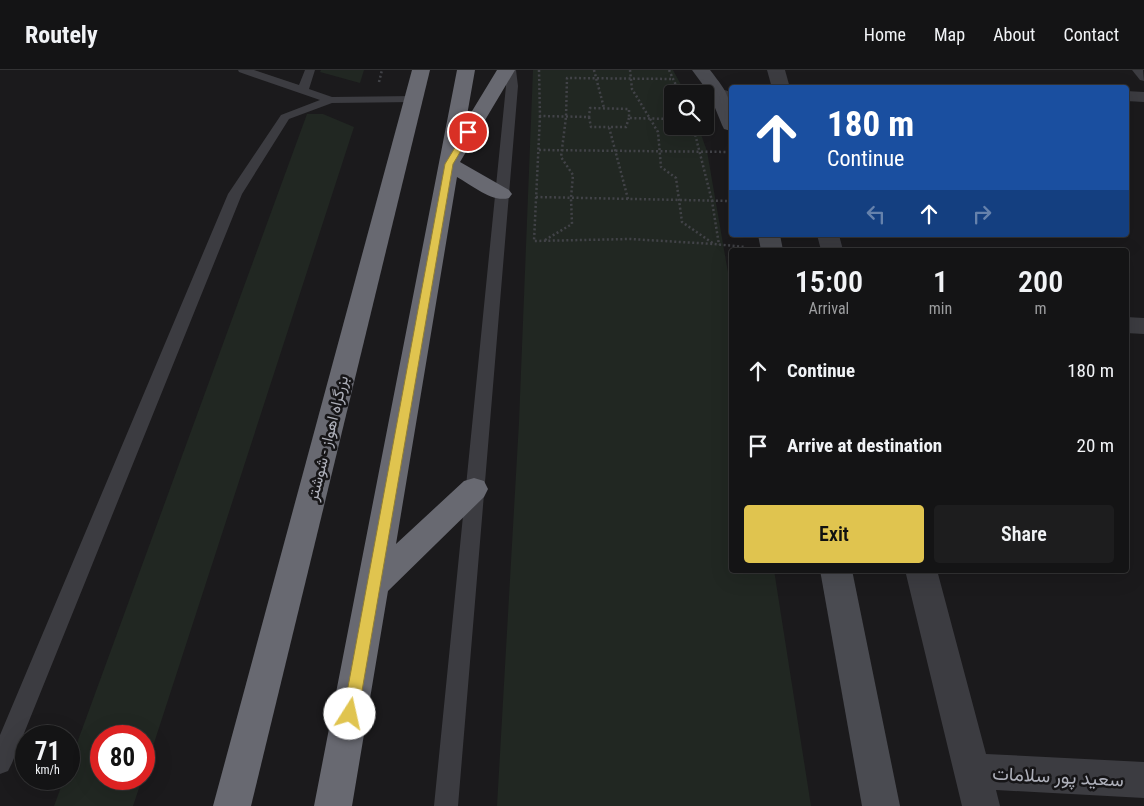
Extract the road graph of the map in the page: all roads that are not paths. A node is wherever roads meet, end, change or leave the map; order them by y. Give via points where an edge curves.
1 (243, 70) edge
2 (310, 70) edge
3 (421, 70) edge
4 (466, 70) edge
5 (506, 70) edge
6 (511, 70) edge
7 (701, 70) edge
8 (776, 70) edge
9 (1137, 70) edge
10 (1144, 78) edge
11 (780, 85) edge
12 (302, 92) junction
13 (725, 95) edge
14 (414, 99) junction
15 (331, 100) junction
16 (729, 114) edge
17 (449, 164) junction
18 (502, 194) junction
19 (1129, 325) edge
20 (1144, 326) edge
21 (474, 489) junction
22 (837, 573) edge
23 (922, 573) edge
24 (374, 584) junction
25 (0, 763) edge
26 (972, 771) junction
27 (1144, 780) edge
28 (232, 806) edge
29 (334, 806) edge
30 (446, 806) edge
31 (881, 806) edge
32 (981, 806) edge

1 - 12 lane
2 - 12 lane
3 - 14 highway, بزرگراه اهواز - شوشتر
4 - 17 highway
5 - 17 highway
6 - 18 lane
7 - 13 street
8 - 11 street
9 - 10 lane
12 - 15 lane
13 - 16 street
14 - 15 lane
14 - 28 highway, بزرگراه اهواز - شوشتر
15 - 25 lane via 285,117 235,194
17 - 18 highway
17 - 24 highway
18 - 21 lane
19 - 20 street
21 - 24 highway
21 - 30 lane
22 - 31 street
23 - 26 street
24 - 29 highway
26 - 27 street, سعید پور سلامات
26 - 32 street

